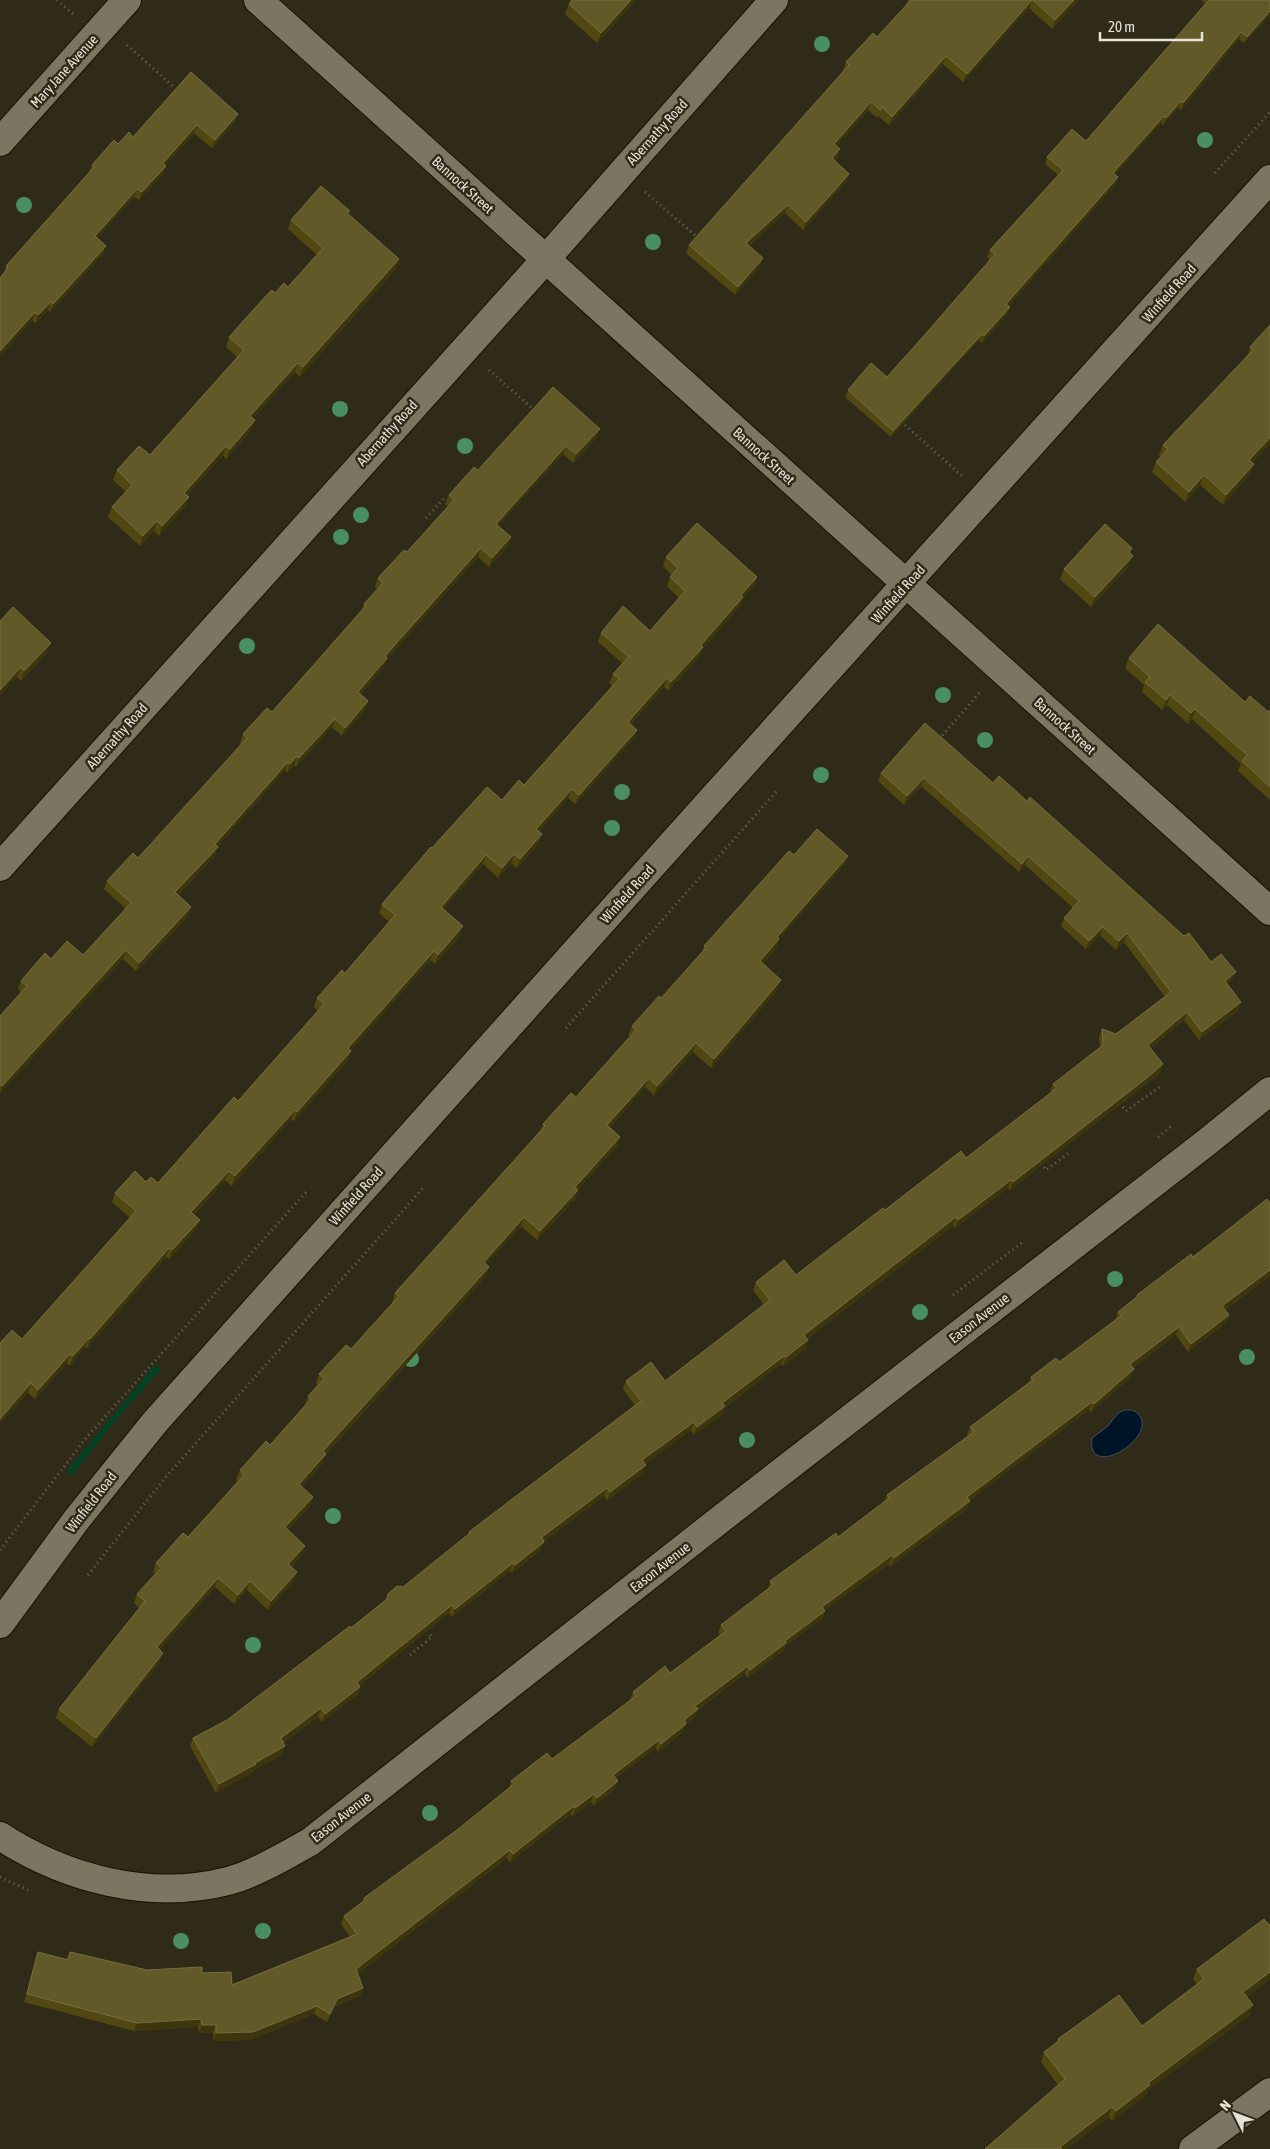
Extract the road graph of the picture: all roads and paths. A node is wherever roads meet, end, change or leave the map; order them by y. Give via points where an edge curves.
1 (127, 0) edge
2 (258, 0) edge
3 (774, 0) edge
4 (105, 25) junction
5 (175, 88) edge
6 (1270, 112) edge
7 (0, 142) edge
8 (622, 172) junction
9 (1215, 173) dead end
10 (1270, 179) edge
11 (696, 236) edge
12 (545, 260) junction
13 (464, 348) junction
14 (533, 409) edge
15 (905, 426) edge
16 (986, 497) junction
17 (446, 500) dead end
18 (426, 518) dead end
19 (907, 584) junction
20 (1001, 668) junction
21 (937, 741) edge
22 (776, 792) dead end
23 (0, 866) edge
24 (1270, 911) edge
25 (566, 1028) dead end
26 (1161, 1086) dead end
27 (1270, 1091) edge
28 (1123, 1107) edge
29 (1070, 1152) edge
30 (1044, 1167) edge
31 (424, 1187) dead end
32 (306, 1192) dead end
33 (1023, 1241) dead end
34 (953, 1295) dead end
35 (0, 1550) edge
36 (88, 1575) dead end
37 (0, 1624) edge
38 (428, 1633) edge
39 (410, 1655) edge
40 (0, 1836) edge
41 (0, 1877) edge
42 (28, 1890) dead end
43 (1270, 2092) edge
44 (1193, 2149) edge

1 - 4 street, Mary Jane Avenue
2 - 12 street, Bannock Street
3 - 8 street, Abernathy Road
4 - 5 path
4 - 7 street, Mary Jane Avenue
6 - 9 path
8 - 11 path
8 - 12 street, Abernathy Road
10 - 16 street, Winfield Road
12 - 13 street, Abernathy Road
12 - 19 street, Bannock Street
13 - 14 path
13 - 23 street, Abernathy Road
15 - 16 path
16 - 19 street, Winfield Road
17 - 18 path via 444,498
19 - 20 street, Bannock Street
19 - 37 street, Winfield Road via 155,1422 77,1519
20 - 21 path
20 - 24 street, Bannock Street
22 - 25 path
26 - 28 path via 1126,1112
27 - 40 street, Eason Avenue via 310,1842 229,1881 177,1888 104,1881 66,1871
29 - 30 path via 1046,1170
31 - 36 path via 164,1478
32 - 35 path via 86,1438
33 - 34 path
38 - 39 path via 432,1637
41 - 42 path
43 - 44 street

